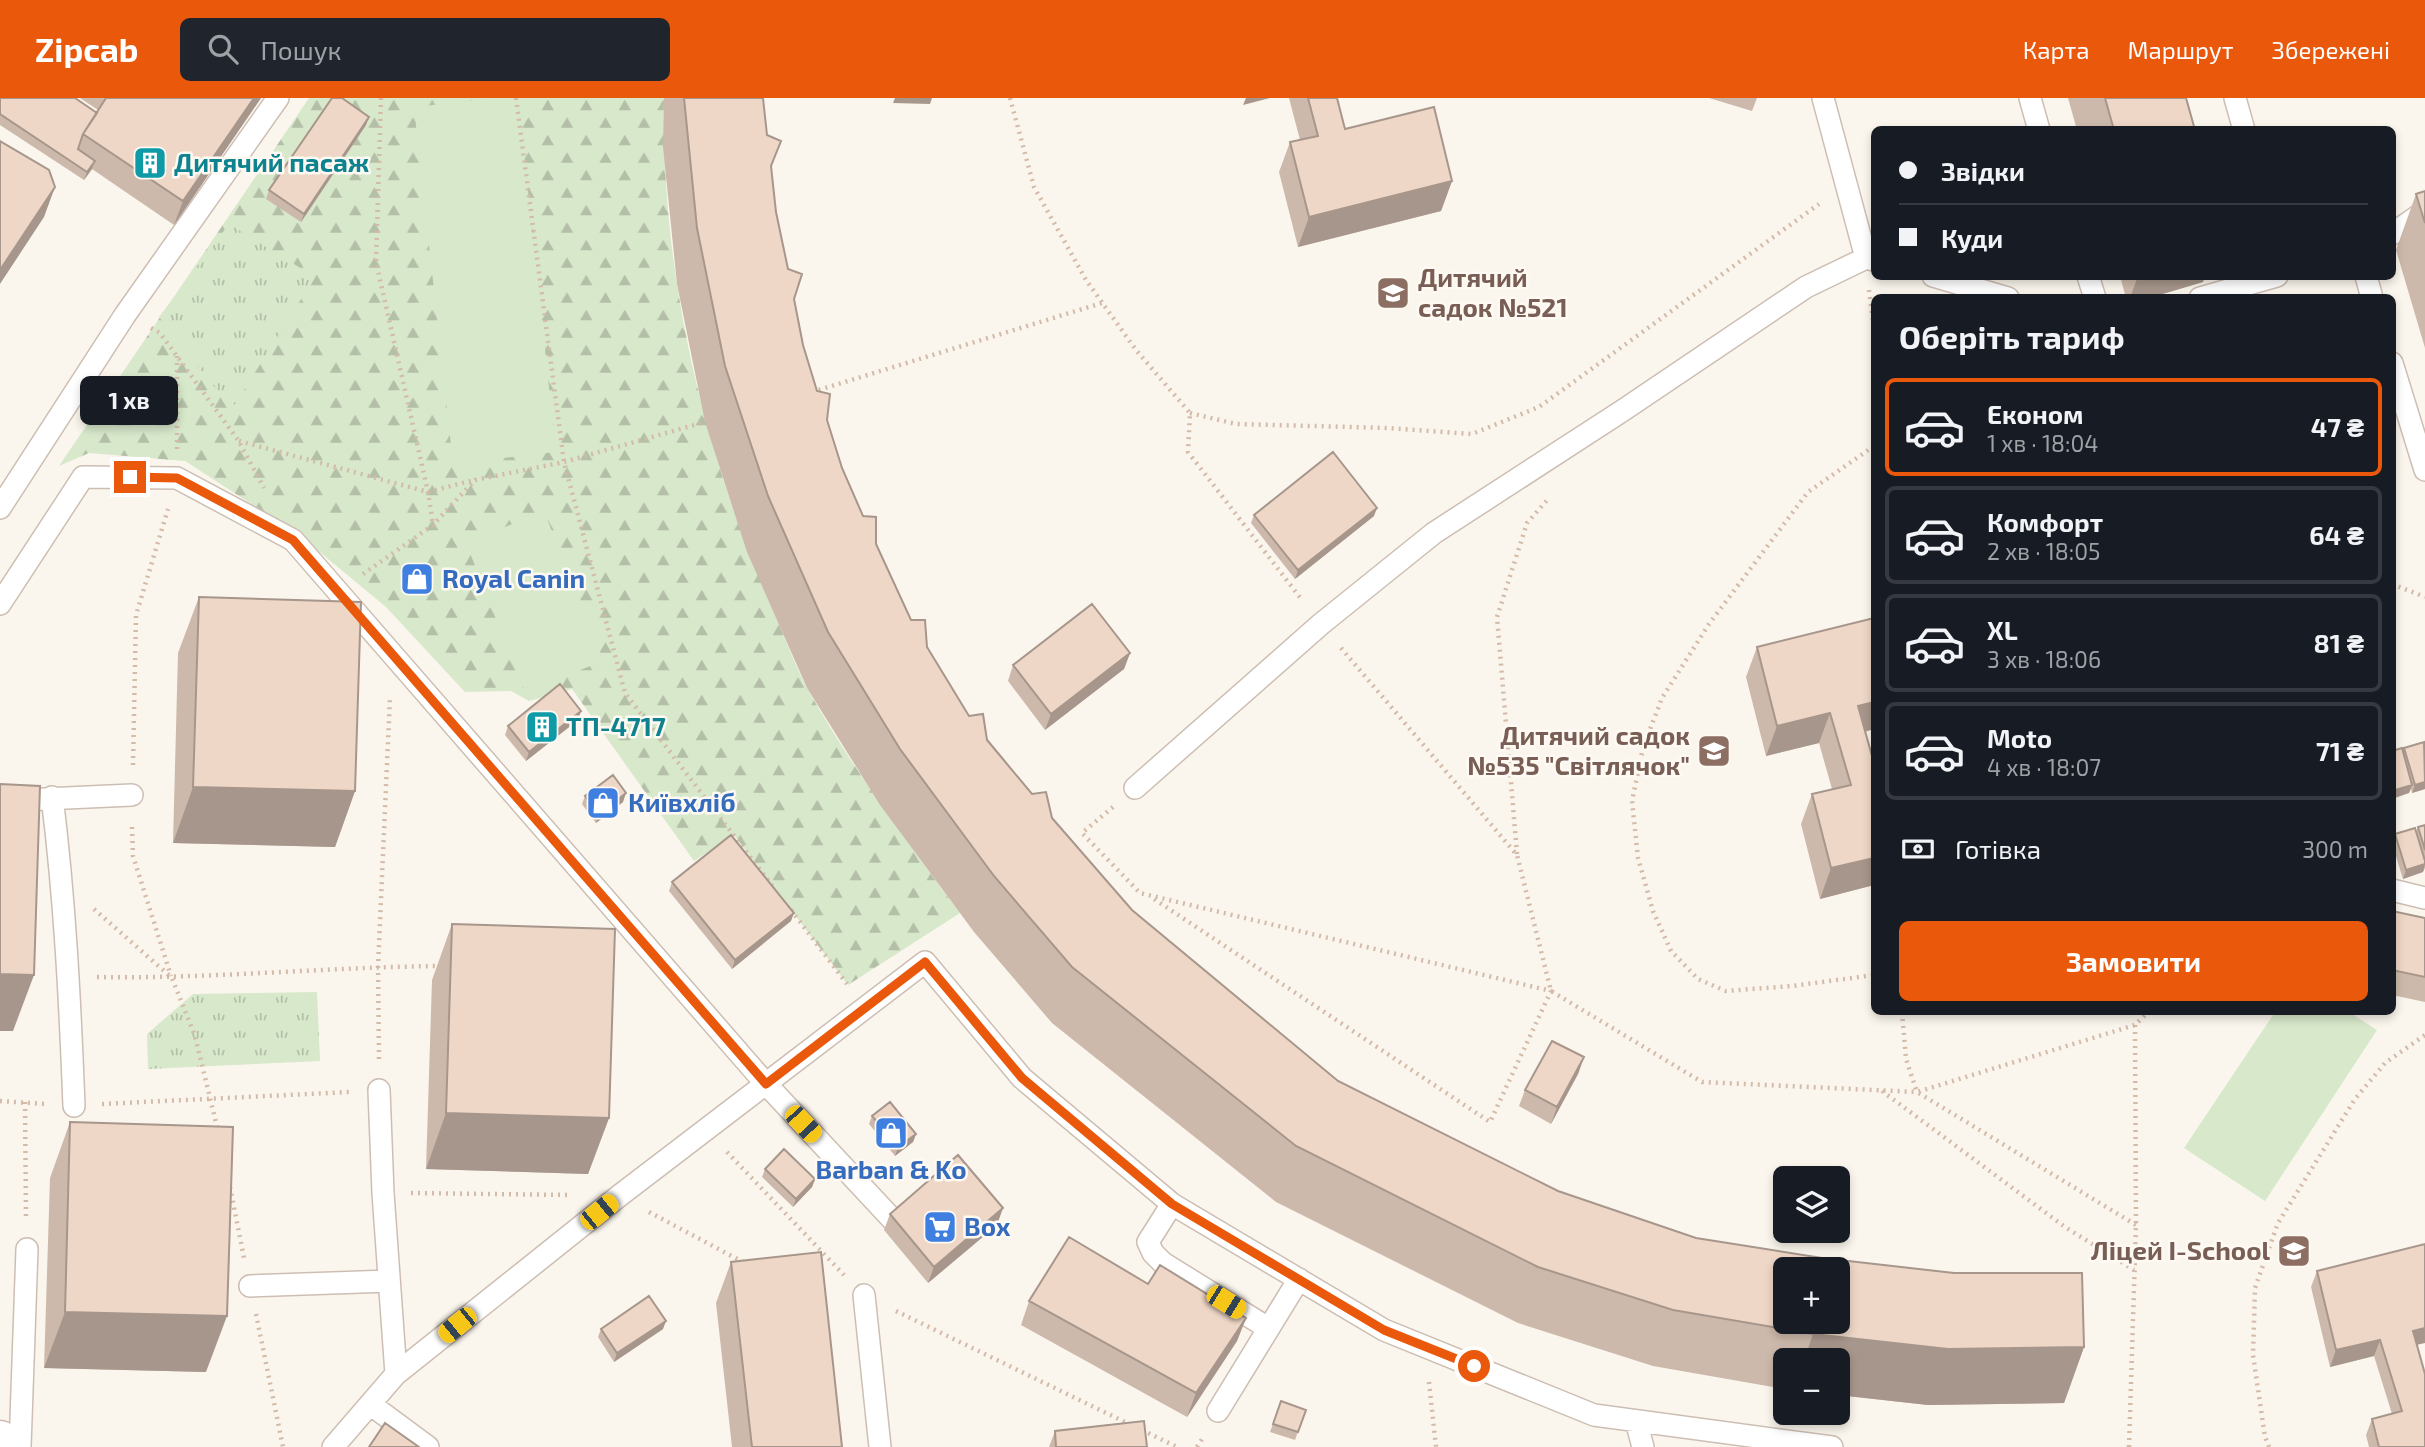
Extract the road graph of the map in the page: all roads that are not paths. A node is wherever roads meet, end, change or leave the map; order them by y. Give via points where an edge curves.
1 (278, 98) edge
2 (1822, 98) edge
3 (2030, 98) edge
4 (2235, 98) edge
5 (2038, 126) edge
6 (2243, 126) edge
7 (2425, 211) edge
8 (2396, 231) edge
9 (1870, 259) edge
10 (1947, 280) edge
11 (2263, 280) edge
12 (1994, 294) edge
13 (2214, 294) edge
14 (2396, 376) edge
15 (2425, 470) edge
16 (0, 508) edge
17 (0, 604) edge
18 (1135, 788) road end
19 (132, 795) road end
20 (52, 797) junction
21 (0, 801) edge
22 (2396, 891) edge
23 (2425, 898) edge
24 (766, 1084) junction
25 (379, 1090) road end
26 (74, 1106) road end
27 (1172, 1204) junction
28 (892, 1219) edge
29 (27, 1250) road end
30 (1299, 1279) junction
31 (389, 1281) junction
32 (250, 1286) road end
33 (864, 1295) road end
34 (1268, 1328) junction
35 (397, 1374) junction
36 (370, 1404) junction
37 (1218, 1411) dead end
38 (1636, 1421) junction
39 (0, 1440) edge
40 (9, 1447) edge
41 (20, 1447) edge
42 (333, 1447) edge
43 (428, 1447) edge
44 (880, 1447) edge
45 (1643, 1447) edge
46 (1832, 1447) edge

1 - 16 lane via 125,315
2 - 9 lane
3 - 5 lane
4 - 6 lane
7 - 8 lane
9 - 18 lane via 1805,286 1434,533 1321,624
10 - 12 lane
11 - 13 lane
14 - 15 lane
17 - 24 lane via 83,477 177,478 293,540
19 - 20 lane
20 - 21 lane
20 - 26 lane via 63,881
22 - 23 lane
24 - 27 lane via 925,962 1022,1078
24 - 28 lane
24 - 35 lane
25 - 31 lane
27 - 30 lane
27 - 34 lane via 1148,1242 1153,1253
29 - 41 lane
30 - 34 lane
30 - 38 lane via 1384,1330 1594,1415
31 - 32 lane
31 - 35 lane
33 - 44 lane
34 - 37 lane
35 - 36 lane
36 - 42 lane
36 - 43 lane
38 - 45 lane
38 - 46 lane
39 - 40 street

